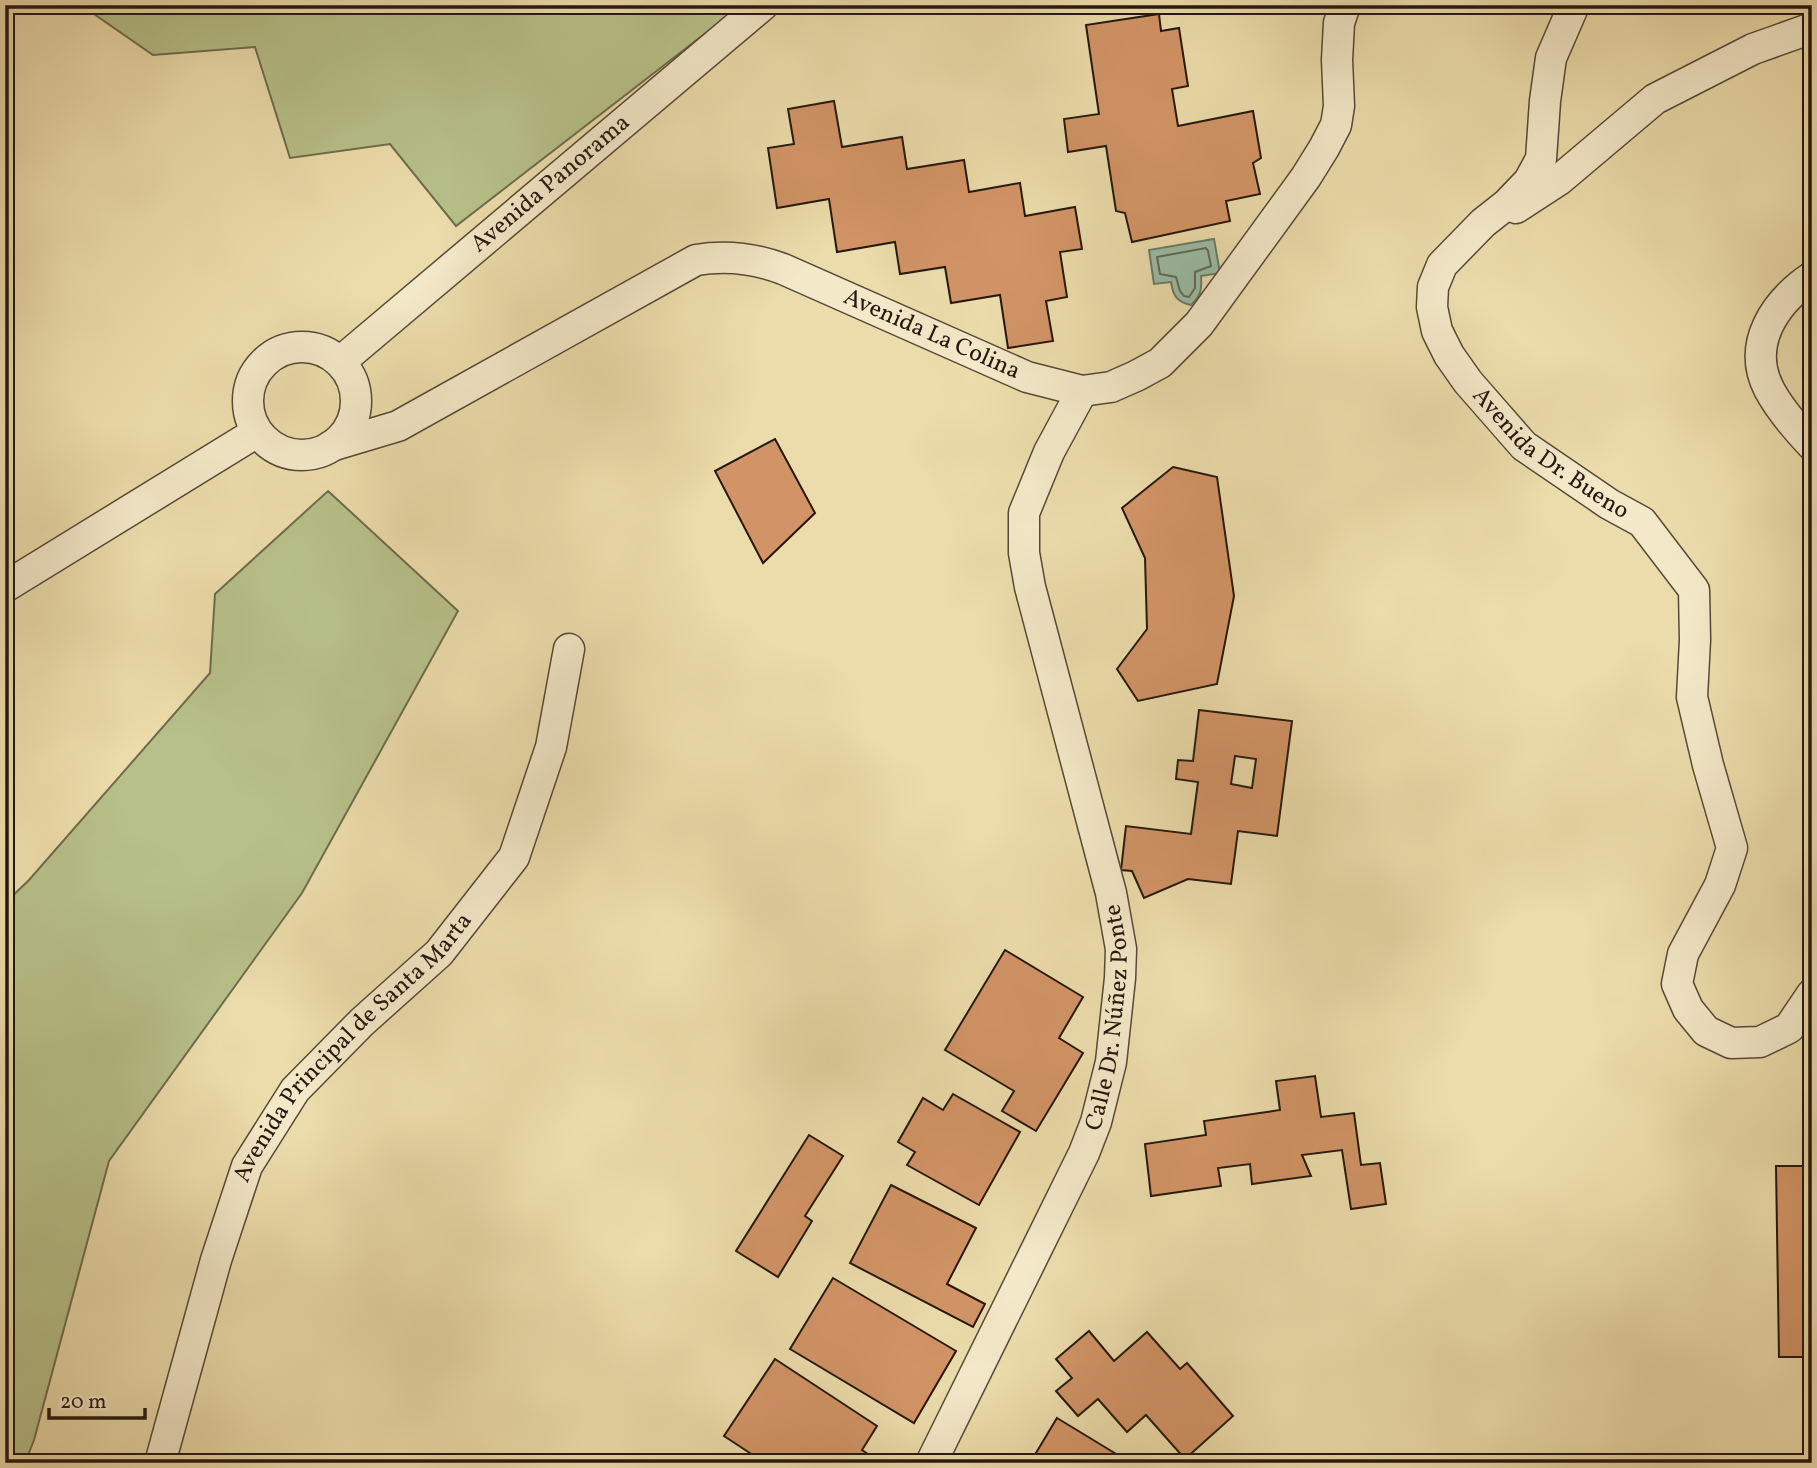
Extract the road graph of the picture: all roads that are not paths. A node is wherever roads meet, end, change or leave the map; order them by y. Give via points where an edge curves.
1 (763, 5) edge
2 (1345, 5) edge
3 (1574, 5) edge
4 (1812, 28) edge
5 (1463, 243) junction
6 (1812, 277) edge
7 (340, 362) junction
8 (1082, 391) junction
9 (257, 432) junction
10 (1812, 445) edge
11 (331, 446) junction
12 (5, 587) edge
13 (569, 649) dead end
14 (1812, 994) edge
15 (159, 1463) edge
16 (931, 1463) edge

1 - 7 street, Avenida Panorama
2 - 8 street, Avenida La Colina via 1339,23 1336,125 1306,177 1199,324 1160,363 1111,387
3 - 5 street, Avenida Dr. Bueno via 1551,58 1541,159 1529,181
4 - 5 street via 1753,49 1654,99 1559,180
5 - 14 street, Avenida Dr. Bueno via 1442,265 1433,286 1437,331 1449,355 1524,446 1642,522 1694,590 1692,697 1732,848 1720,885 1683,954 1677,984 1688,1009 1706,1031 1731,1043 1760,1042 1789,1028
6 - 10 street via 1777,309 1764,333 1760,355 1768,386 1787,418
7 - 9 street via 309,347 291,347 274,354 260,366 247,398
7 - 11 street via 350,375 356,406 352,421
8 - 11 street, Avenida La Colina via 1027,377 772,265 717,257 696,260 398,426
8 - 16 street, Calle Dr. Núñez Ponte via 1049,452 1024,513 1024,553 1111,893 1121,950 1111,1062 1084,1153
9 - 11 street via 269,444 291,453 316,453
9 - 12 street
13 - 15 street, Avenida Principal de Santa Marta via 551,747 514,857 439,953 295,1090 247,1167

